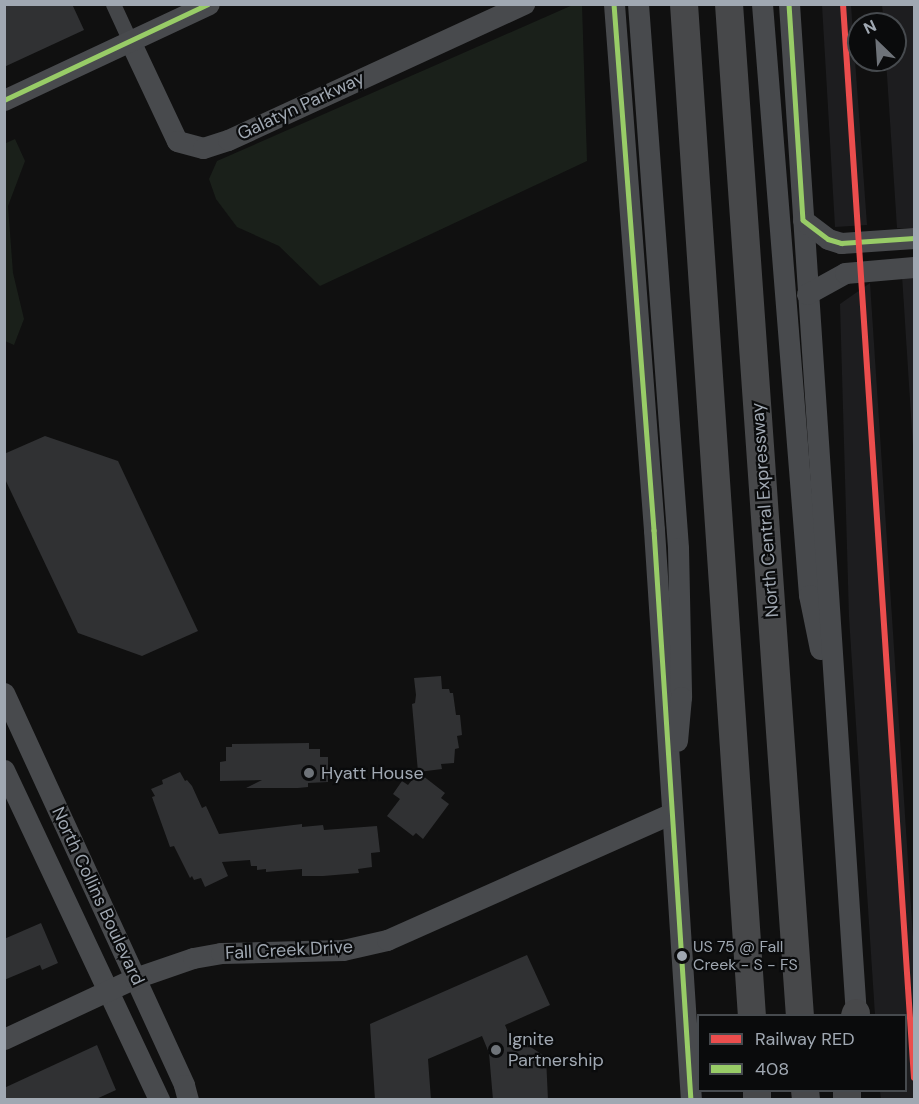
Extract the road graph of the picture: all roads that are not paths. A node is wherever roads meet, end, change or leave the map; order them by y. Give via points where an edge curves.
1 (112, 4) edge
2 (209, 4) edge
3 (524, 4) edge
4 (614, 4) edge
5 (638, 4) edge
6 (684, 4) edge
7 (729, 4) edge
8 (762, 4) edge
9 (789, 4) edge
10 (130, 41) junction
11 (4, 99) edge
12 (803, 220) junction
13 (915, 238) edge
14 (915, 267) edge
15 (807, 294) junction
16 (4, 693) edge
17 (834, 724) junction
18 (34, 756) junction
19 (4, 769) edge
20 (672, 813) junction
21 (135, 978) junction
22 (109, 990) junction
23 (752, 1014) edge
24 (800, 1014) edge
25 (856, 1014) edge
26 (4, 1040) edge
27 (159, 1100) edge
28 (188, 1100) edge
29 (691, 1100) edge

1 - 10 street
2 - 10 main road
3 - 10 main road, Galatyn Parkway via 203,148 177,141
4 - 20 main road
5 - 20 main road via 678,548 681,697
6 - 23 highway
7 - 24 highway, North Central Expressway
8 - 17 main road via 809,595
9 - 12 main road
10 - 11 main road
12 - 13 main road via 828,239 841,243
12 - 15 main road
14 - 15 main road via 845,273
15 - 17 main road
16 - 18 main road, North Collins Boulevard
17 - 25 main road
18 - 19 main road
18 - 21 main road, North Collins Boulevard
19 - 22 main road, North Collins Boulevard
20 - 21 main road, Fall Creek Drive via 387,940 343,950 221,953 193,958
20 - 29 main road
21 - 22 main road, Fall Creek Drive
21 - 28 main road, North Collins Boulevard
22 - 26 main road, Fall Creek Drive
22 - 27 main road, North Collins Boulevard

